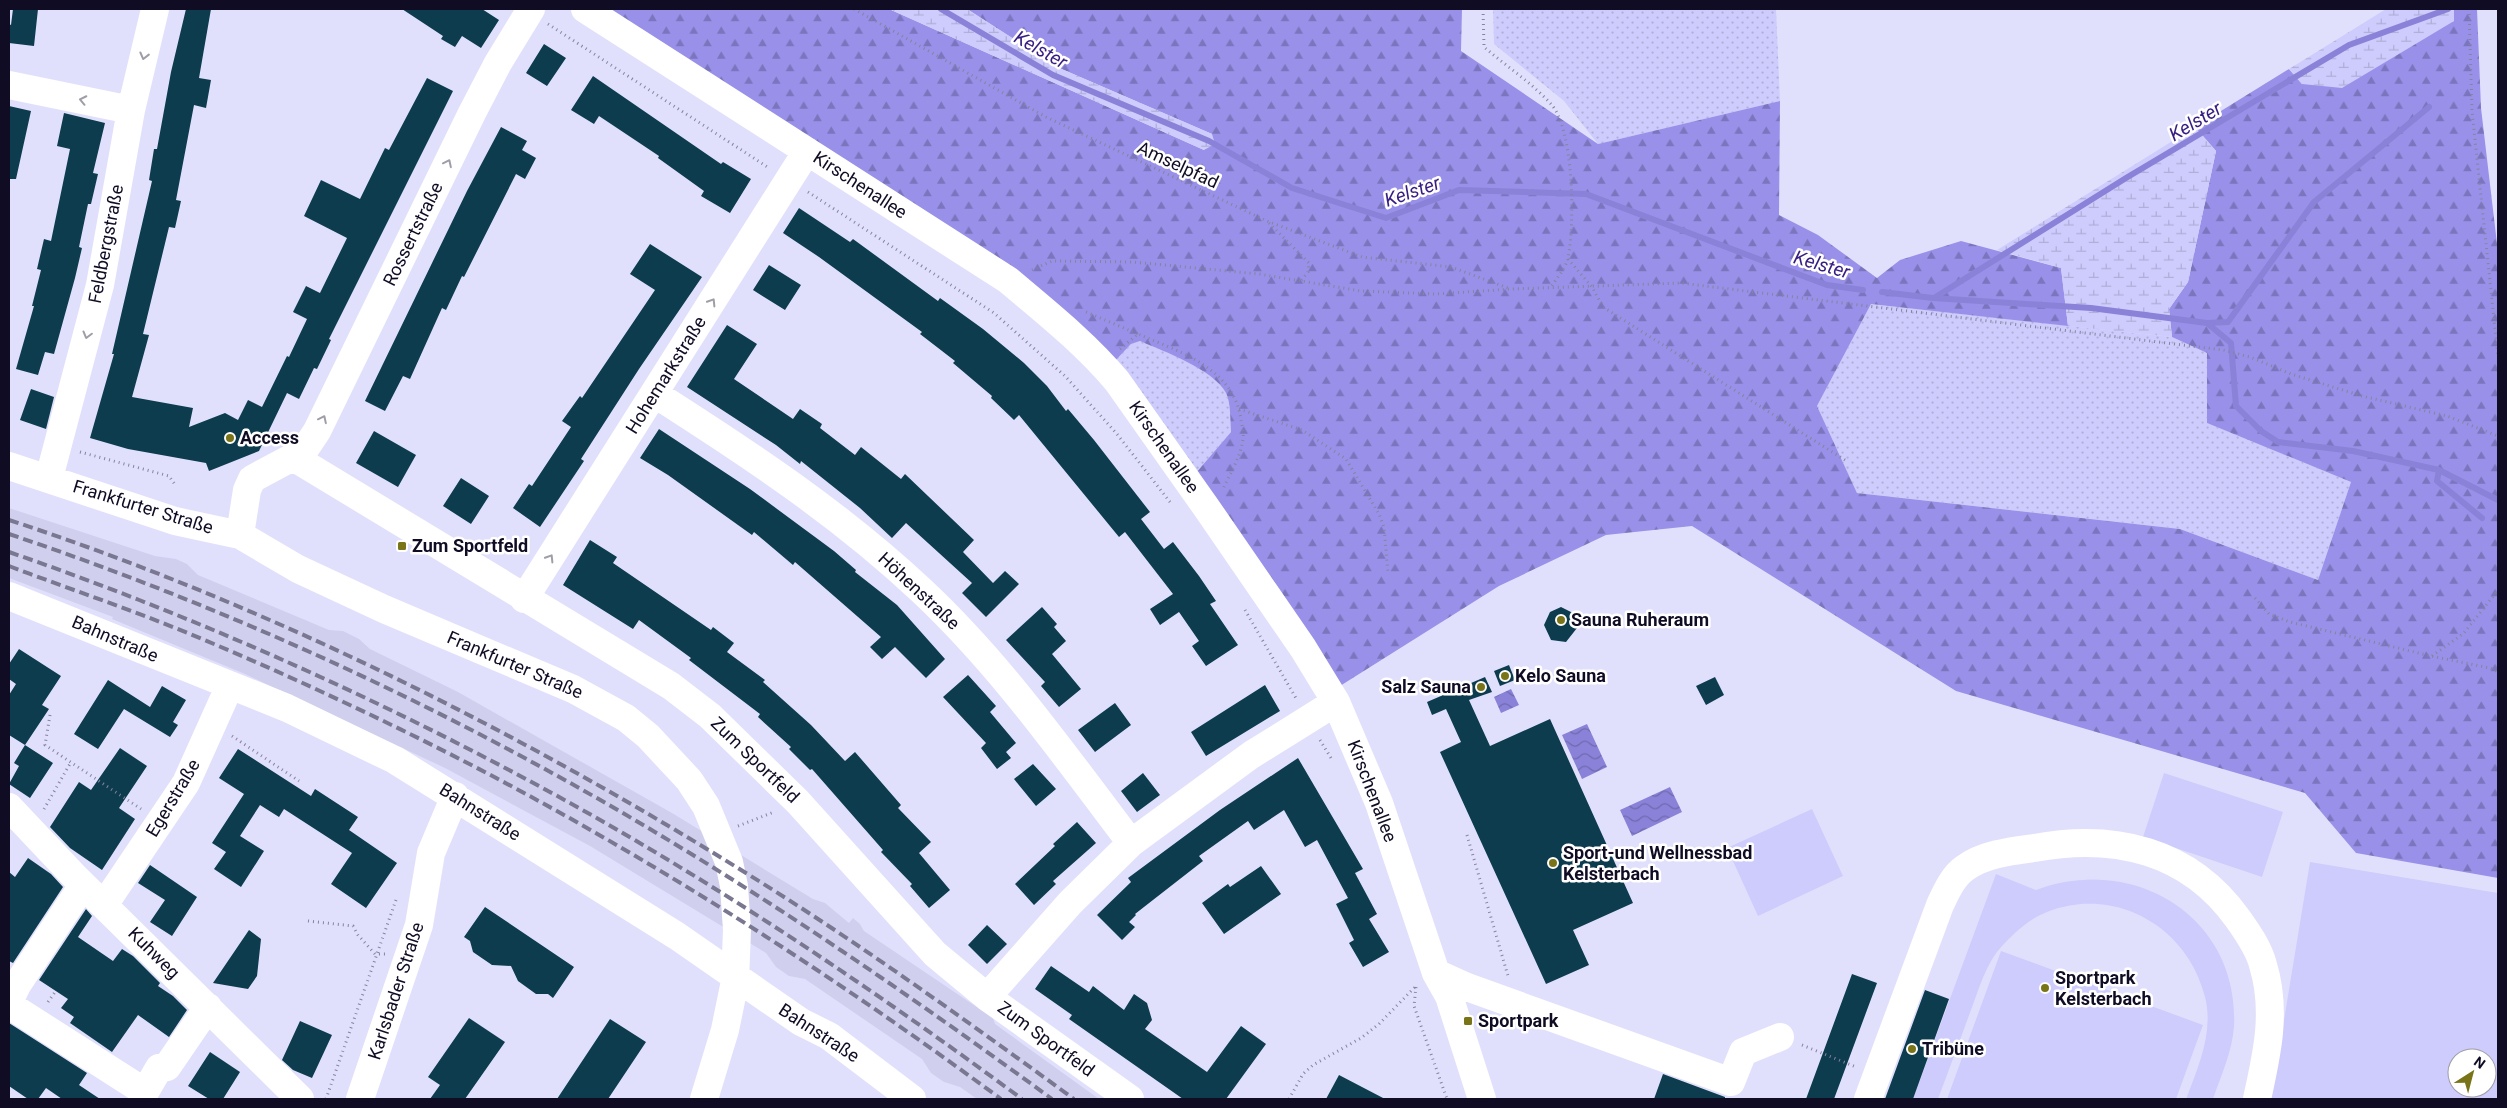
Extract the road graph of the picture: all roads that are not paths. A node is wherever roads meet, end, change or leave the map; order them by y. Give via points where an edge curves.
1 (155, 9) edge
2 (585, 9) edge
3 (529, 12) edge
4 (9, 85) edge
5 (130, 110) junction
6 (807, 151) junction
7 (655, 394) junction
8 (293, 457) junction
9 (9, 466) edge
10 (49, 478) junction
11 (240, 535) junction
12 (9, 596) edge
13 (524, 599) junction
14 (230, 686) junction
15 (1336, 702) junction
16 (455, 796) junction
17 (9, 807) edge
18 (1132, 844) junction
19 (83, 885) junction
20 (104, 905) junction
21 (1426, 979) junction
22 (11, 993) edge
23 (987, 997) junction
24 (208, 1007) junction
25 (1780, 1037) road end
26 (1872, 1088) edge
27 (154, 1096) edge
28 (300, 1099) edge
29 (360, 1099) edge
30 (704, 1099) edge
31 (912, 1099) edge
32 (1130, 1099) edge
33 (1482, 1099) edge
34 (2257, 1099) edge

1 -> 5 street, Feldbergstraße
2 - 6 street, Kirschenallee
8 -> 3 street, Rossertstraße via 307,446 317,431 472,113
5 -> 4 street
5 -> 10 street, Feldbergstraße via 100,285
7 -> 6 street, Hohemarkstraße
6 - 15 street, Kirschenallee via 1008,280 1102,364 1206,507
13 -> 7 street, Hohemarkstraße
7 - 18 street, Höhenstraße via 799,489 923,592 1025,702
8 - 11 street via 252,479 246,490
8 - 13 street, Zum Sportfeld
9 - 10 street, Frankfurter Straße
10 - 11 street, Frankfurter Straße via 175,521
11 - 30 street, Frankfurter Straße via 298,569 602,703 648,736 669,756 706,806 719,834 729,862 736,908 737,952 728,1020
12 - 14 street, Bahnstraße
13 - 23 street, Zum Sportfeld via 671,686 710,716 798,802 935,954
14 - 16 street, Bahnstraße via 287,708 395,760
14 - 20 street, Egerstraße via 186,783
15 - 18 street via 1199,791
15 - 21 street, Kirschenallee via 1378,803
16 - 29 street, Karlsbader Straße via 431,853 418,925
16 - 31 street, Bahnstraße via 828,1036
17 - 19 street, Kuhweg
18 - 23 street via 1070,903
19 - 20 street, Kuhweg
19 - 22 street
20 - 24 street, Kuhweg
21 - 25 street via 1467,987 1731,1082 1743,1052
21 - 33 street, Kirschenallee via 1449,996
22 - 27 street
23 - 32 street, Zum Sportfeld
24 - 27 street via 167,1067 160,1068
24 - 28 street, Kuhweg
26 - 34 street via 1940,904 1965,868 1989,857 2026,849 2057,843 2096,842 2134,847 2166,858 2198,876 2224,899 2248,932 2263,964 2271,1006 2267,1052

